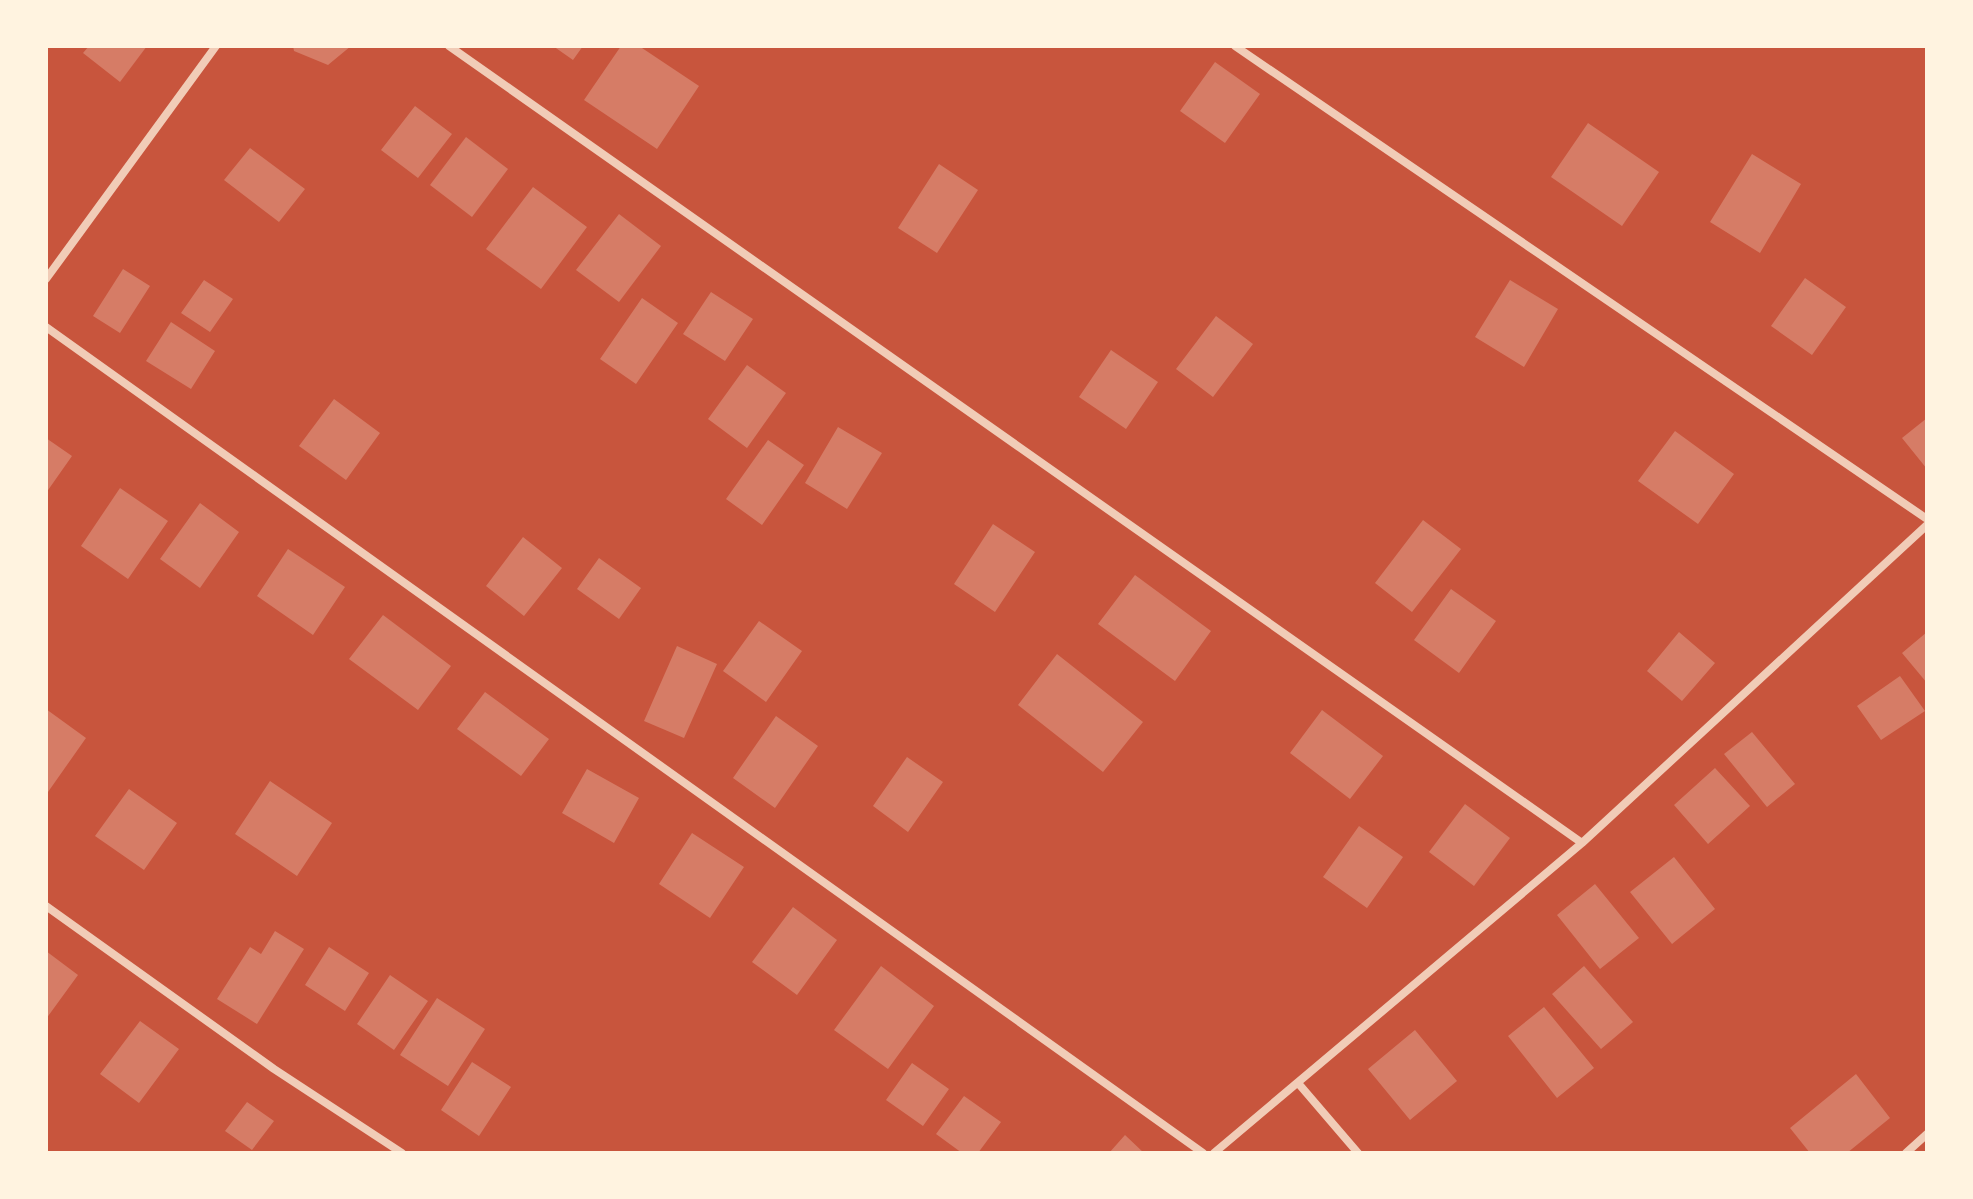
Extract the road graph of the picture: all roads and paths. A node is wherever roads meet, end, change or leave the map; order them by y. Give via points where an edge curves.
1 (216, 46) edge
2 (449, 46) edge
3 (1235, 46) edge
4 (46, 279) edge
5 (46, 327) edge
6 (1927, 519) edge
7 (1927, 525) edge
8 (1582, 843) junction
9 (46, 906) edge
10 (1298, 1083) junction
11 (1927, 1134) edge
12 (402, 1153) edge
13 (1203, 1153) edge
14 (1214, 1153) edge
15 (1358, 1153) edge
16 (1906, 1153) edge

1 - 4 street
2 - 8 street
3 - 6 street
5 - 13 street
7 - 8 street
8 - 10 street
9 - 12 street
10 - 14 street
10 - 15 street
11 - 16 street

